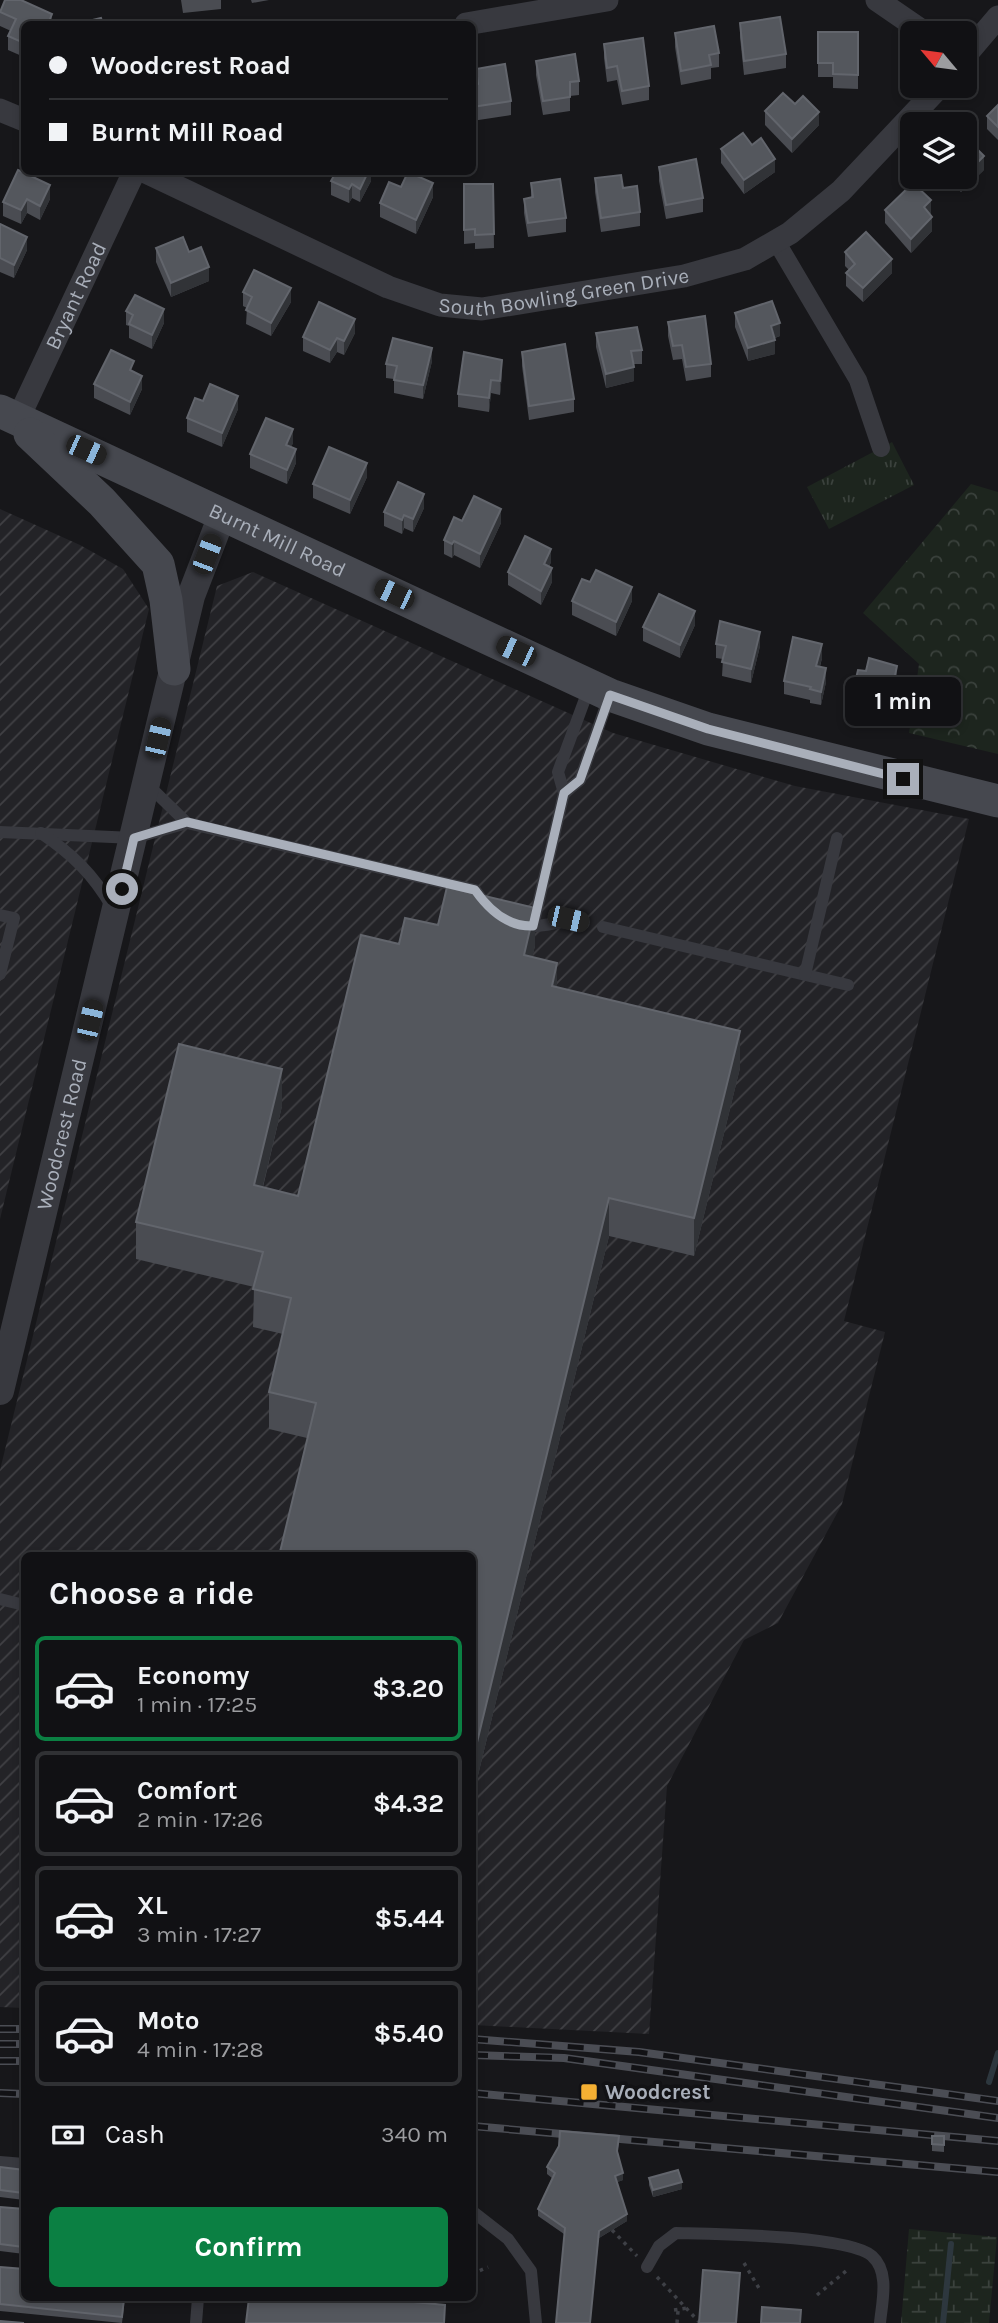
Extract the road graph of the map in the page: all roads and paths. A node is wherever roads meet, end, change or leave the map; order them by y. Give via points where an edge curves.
1 (607, 0) edge
2 (877, 0) edge
3 (998, 17) edge
4 (908, 21) edge
5 (476, 22) edge
6 (977, 42) edge
7 (929, 98) edge
8 (0, 110) edge
9 (21, 119) edge
10 (132, 175) edge
11 (152, 175) edge
12 (775, 242) junction
13 (9, 415) edge
14 (881, 449) dead end
15 (222, 513) junction
16 (174, 668) junction
17 (600, 690) junction
18 (147, 784) junction
19 (564, 793) junction
20 (998, 801) edge
21 (187, 822) junction
22 (0, 832) edge
23 (40, 833) junction
24 (134, 838) junction
25 (837, 838) dead end
26 (0, 915) edge
27 (116, 915) junction
28 (584, 923) dead end
29 (533, 926) junction
30 (603, 927) dead end
31 (0, 974) edge
32 (805, 975) junction
33 (848, 985) dead end
34 (0, 1391) edge
35 (0, 1599) edge
36 (21, 1604) edge
37 (0, 2162) edge
38 (21, 2164) edge
39 (476, 2214) edge
40 (744, 2263) dead end
41 (488, 2267) dead end
42 (647, 2267) dead end
43 (846, 2271) dead end
44 (476, 2272) edge
45 (760, 2290) dead end
46 (817, 2295) dead end
47 (198, 2301) edge
48 (688, 2308) dead end
49 (537, 2318) edge
50 (196, 2323) edge
51 (677, 2323) edge
52 (880, 2323) edge

1 - 5 street
2 - 4 street
3 - 6 street
7 - 12 street, South Bowling Green Drive via 841,191
8 - 9 street
10 - 13 street, Bryant Road
11 - 12 street, South Bowling Green Drive via 388,287 440,305 482,309 684,276 745,259
12 - 14 street via 858,380
13 - 15 main road, Burnt Mill Road
13 - 16 main road via 102,502 158,564
15 - 16 street, Woodcrest Road via 191,596
15 - 17 main road, Burnt Mill Road
16 - 18 street, Woodcrest Road
17 - 19 lane via 580,780
17 - 19 lane via 558,772
17 - 20 main road, Burnt Mill Road via 708,729
18 - 21 lane
18 - 24 street, Woodcrest Road
19 - 29 lane
21 - 24 lane
21 - 29 lane via 475,890 501,917
22 - 23 lane
23 - 24 lane
23 - 27 lane via 80,863
24 - 27 street, Woodcrest Road
25 - 32 lane
26 - 31 lane via 14,918
27 - 34 street, Woodcrest Road
28 - 29 lane via 568,919
30 - 32 lane
32 - 33 lane
35 - 36 lane
37 - 38 lane
39 - 49 lane via 508,2239 531,2271
40 - 45 path
41 - 44 path
42 - 52 lane via 659,2246 676,2233 842,2244 872,2257 880,2268 884,2278
43 - 46 path
47 - 50 lane
48 - 51 path via 676,2310

